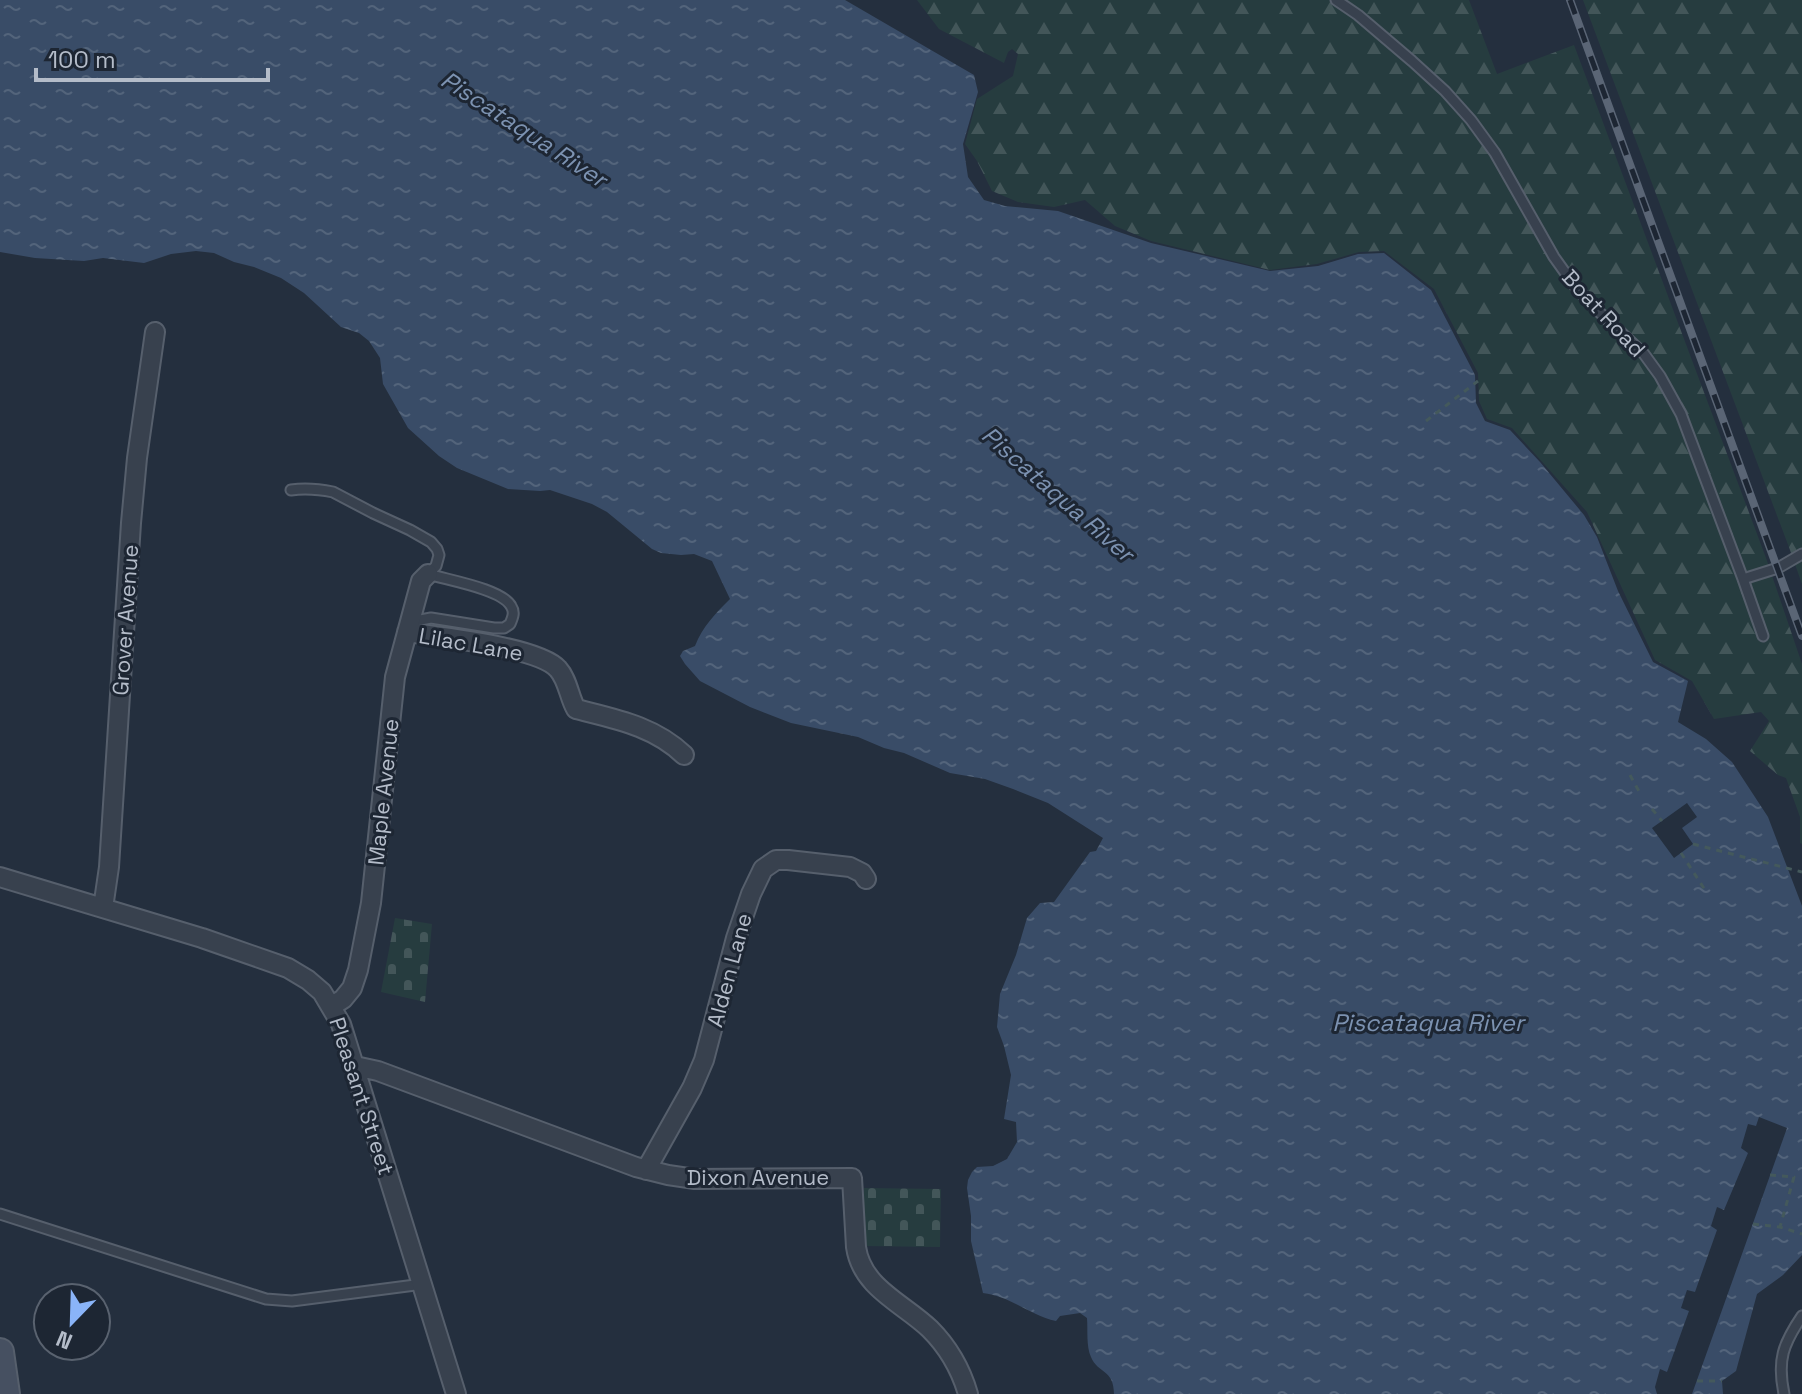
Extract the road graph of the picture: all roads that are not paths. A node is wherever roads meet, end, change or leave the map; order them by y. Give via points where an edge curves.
1 (1336, 0) edge
2 (155, 332) dead end
3 (291, 490) dead end
4 (1802, 554) edge
5 (428, 574) junction
6 (1743, 579) junction
7 (409, 627) junction
8 (1763, 636) dead end
9 (684, 755) dead end
10 (0, 877) edge
11 (866, 879) dead end
12 (103, 908) junction
13 (332, 1006) junction
14 (355, 1066) junction
15 (646, 1170) junction
16 (0, 1214) edge
17 (423, 1284) junction
18 (1802, 1316) edge
19 (0, 1352) edge
20 (6, 1394) edge
21 (456, 1394) edge
22 (968, 1394) edge
23 (1784, 1394) edge

1 - 6 lane, Boat Road via 1423,71 1471,120 1574,285 1660,376 1690,435
2 - 12 street, Grover Avenue via 131,523
3 - 5 lane via 333,492 423,536 439,555
4 - 6 lane
5 - 7 street, Maple Avenue via 421,581
5 - 7 lane via 495,593 510,604 512,619 504,628 431,618
6 - 8 lane, Boat Road
7 - 9 street, Lilac Lane via 550,662 561,673 576,709 645,729
7 - 13 street, Maple Avenue via 395,677 361,956 352,988
10 - 12 street, Pleasant Street
11 - 15 street, Alden Lane via 850,867 788,860 776,860 763,869 736,938 704,1060
12 - 13 street, Pleasant Street via 288,968 315,985
13 - 14 street, Pleasant Street
14 - 15 street, Dixon Avenue
14 - 17 street, Pleasant Street
15 - 22 street, Dixon Avenue via 695,1179 852,1178 857,1258 863,1270 929,1329 957,1365
16 - 17 lane via 266,1299 292,1301
17 - 21 street, Pleasant Street
18 - 23 lane via 1781,1356
19 - 20 main road

